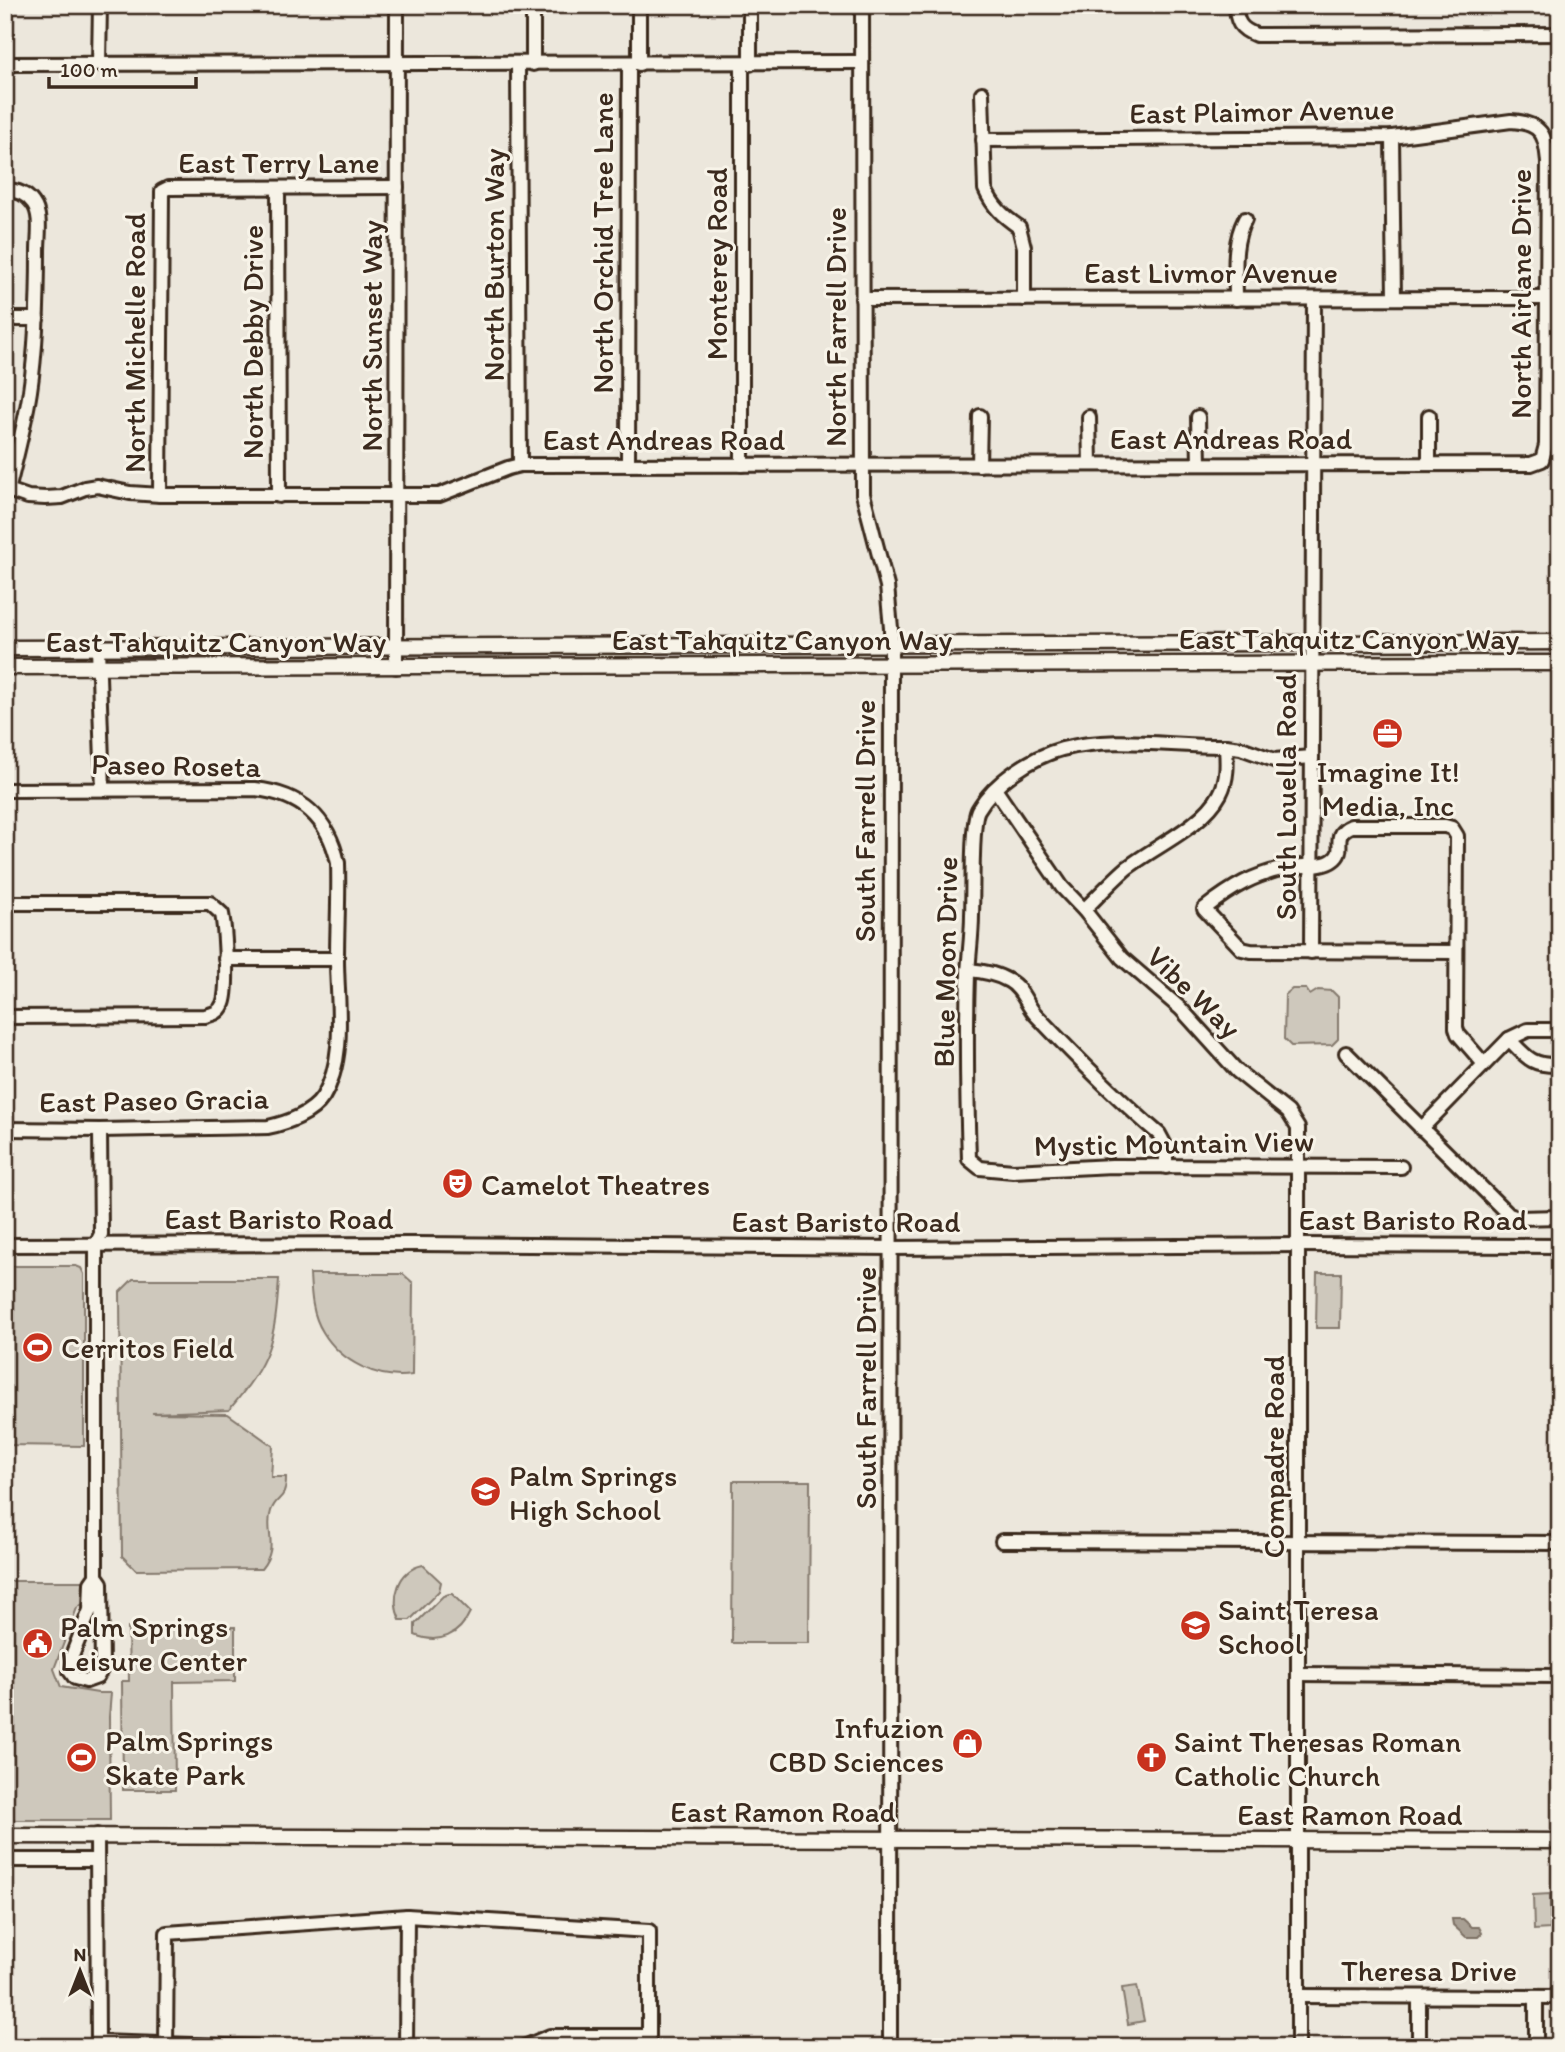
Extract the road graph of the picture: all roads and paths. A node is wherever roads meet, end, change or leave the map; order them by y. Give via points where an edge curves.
1 (100, 5) edge
2 (397, 5) edge
3 (533, 5) edge
4 (639, 5) edge
5 (750, 5) edge
6 (862, 5) edge
7 (1236, 5) edge
8 (1560, 34) edge
9 (862, 62) junction
10 (99, 63) junction
11 (5, 64) edge
12 (518, 64) junction
13 (533, 64) junction
14 (634, 64) junction
15 (746, 64) junction
16 (397, 65) junction
17 (982, 93) dead end
18 (1539, 129) joint
19 (1392, 137) junction
20 (983, 140) junction
21 (397, 187) junction
22 (278, 188) junction
23 (5, 190) edge
24 (162, 191) joint
25 (1245, 219) dead end
26 (1394, 298) junction
27 (1553, 298) edge
28 (862, 299) junction
29 (1024, 299) junction
30 (1236, 299) junction
31 (1314, 299) junction
32 (5, 319) edge
33 (37, 319) junction
34 (980, 416) dead end
35 (1429, 416) dead end
36 (1089, 417) dead end
37 (1198, 417) dead end
38 (1542, 460) joint
39 (1312, 463) junction
40 (1090, 464) junction
41 (1199, 464) junction
42 (1429, 464) junction
43 (520, 465) junction
44 (628, 465) junction
45 (742, 465) junction
46 (862, 465) junction
47 (979, 465) junction
48 (7, 490) edge
49 (160, 495) junction
50 (279, 496) junction
51 (398, 496) junction
52 (1560, 642) edge
53 (1311, 643) junction
54 (891, 645) junction
55 (5, 648) edge
56 (98, 648) junction
57 (396, 648) junction
58 (1560, 663) edge
59 (890, 665) junction
60 (1312, 665) junction
61 (5, 667) edge
62 (99, 667) junction
63 (396, 667) junction
64 (1226, 746) junction
65 (1312, 757) junction
66 (103, 789) junction
67 (995, 789) junction
68 (5, 790) edge
69 (1312, 864) junction
70 (5, 903) edge
71 (1084, 910) junction
72 (1311, 952) junction
73 (1456, 952) junction
74 (225, 959) junction
75 (337, 959) junction
76 (968, 970) junction
77 (5, 1017) edge
78 (1560, 1030) edge
79 (1509, 1039) junction
80 (1346, 1053) dead end
81 (1484, 1064) junction
82 (1560, 1065) edge
83 (5, 1129) edge
84 (1421, 1129) junction
85 (100, 1130) junction
86 (968, 1142) joint
87 (1166, 1167) junction
88 (1299, 1167) junction
89 (1401, 1167) dead end
90 (1560, 1217) edge
91 (96, 1244) junction
92 (5, 1245) edge
93 (1299, 1245) junction
94 (1560, 1246) edge
95 (891, 1248) junction
96 (1002, 1541) dead end
97 (1300, 1542) junction
98 (1560, 1544) edge
99 (96, 1576) junction
100 (1299, 1674) junction
101 (1560, 1676) edge
102 (97, 1835) junction
103 (5, 1836) edge
104 (891, 1837) junction
105 (1300, 1841) junction
106 (1560, 1841) edge
107 (5, 1860) edge
108 (97, 1860) junction
109 (407, 1916) junction
110 (1298, 1996) junction
111 (1419, 1997) junction
112 (1536, 1997) junction
113 (1560, 1997) edge
114 (649, 2042) edge
115 (98, 2044) edge
116 (166, 2045) edge
117 (256, 2047) edge
118 (406, 2047) edge
119 (524, 2047) edge
120 (890, 2047) edge
121 (1298, 2047) edge
122 (1419, 2047) edge
123 (1536, 2047) edge

1 - 10 street
2 - 16 street, North Sunset Way
3 - 13 street
4 - 14 street, North Orchid Tree Lane
5 - 15 street, Monterey Road
6 - 9 street, North Farrell Drive
7 - 8 street via 1240,27 1256,35
9 - 15 street
9 - 28 street, North Farrell Drive
10 - 11 street
10 - 16 street
12 - 13 street
12 - 16 street
12 - 43 street, North Burton Way
13 - 14 street
14 - 15 street
14 - 44 street, North Orchid Tree Lane
15 - 45 street, Monterey Road
16 - 21 street, North Sunset Way
17 - 20 street
18 - 19 street, East Plaimor Avenue via 1511,121
18 - 27 street, North Airlane Drive via 1547,141
19 - 20 street, East Plaimor Avenue
19 - 26 street
20 - 29 street via 985,188 1001,215 1019,227 1024,247
21 - 22 street, East Terry Lane
21 - 51 street, North Sunset Way
22 - 24 street, East Terry Lane
22 - 50 street, North Debby Drive
23 - 33 street via 25,195 38,215
24 - 49 street, North Michelle Road
25 - 30 street via 1236,246
26 - 27 street, East Livmor Avenue
26 - 31 street, East Livmor Avenue
27 - 38 street, North Airlane Drive
28 - 29 street, East Livmor Avenue
28 - 46 street, North Farrell Drive
29 - 30 street, East Livmor Avenue
30 - 31 street, East Livmor Avenue
31 - 39 street, South Louella Road
32 - 33 street
33 - 48 street via 30,394
34 - 47 street
35 - 42 street
36 - 40 street
37 - 41 street
38 - 42 street, East Andreas Road via 1531,464
39 - 41 street, East Andreas Road
39 - 42 street, East Andreas Road
39 - 53 street, South Louella Road
40 - 41 street, East Andreas Road
40 - 47 street, East Andreas Road
43 - 44 street, East Andreas Road
43 - 51 street, East Andreas Road via 439,495
44 - 45 street, East Andreas Road
45 - 46 street, East Andreas Road
46 - 47 street, East Andreas Road
46 - 54 street, North Farrell Drive via 866,512 887,586
48 - 49 street, East Andreas Road via 45,498 97,486
49 - 50 street, East Andreas Road
50 - 51 street, East Andreas Road
51 - 57 street, North Sunset Way
52 - 53 main road, East Tahquitz Canyon Way
53 - 54 main road, East Tahquitz Canyon Way
53 - 60 street, South Louella Road
54 - 57 main road, East Tahquitz Canyon Way
54 - 59 street, South Farrell Drive
55 - 56 main road, East Tahquitz Canyon Way
56 - 57 main road, East Tahquitz Canyon Way
56 - 62 street
57 - 63 street, North Sunset Way
58 - 60 main road, East Tahquitz Canyon Way
59 - 60 main road, East Tahquitz Canyon Way
59 - 63 main road, East Tahquitz Canyon Way
59 - 95 street, South Farrell Drive
60 - 65 street, South Louella Road
61 - 62 main road, East Tahquitz Canyon Way
62 - 63 main road, East Tahquitz Canyon Way
62 - 66 street
64 - 65 street via 1274,760
64 - 67 street via 1133,742 1063,749 1040,757
64 - 71 street via 1227,773 1213,806 1126,869
65 - 69 street, South Louella Road
66 - 68 street, Paseo Roseta
66 - 75 street, Paseo Roseta via 255,789 290,797 306,807 334,844
67 - 71 street, Vibe Way via 1062,887
67 - 76 street, Blue Moon Drive via 976,812
69 - 72 street, South Louella Road
69 - 72 street via 1235,885 1203,909 1242,949
69 - 73 street via 1336,859 1339,836 1351,825 1452,828 1457,836
70 - 74 street via 210,903 222,914
71 - 88 street, Vibe Way via 1122,958 1181,1009 1237,1071 1288,1112 1298,1128
72 - 73 street
73 - 81 street via 1458,1034
74 - 75 street
74 - 77 street via 223,1005 205,1016
75 - 85 street, East Paseo Gracia via 339,1036 334,1069 322,1098 304,1112 268,1127
76 - 86 street, Blue Moon Drive
76 - 87 street via 985,971 1011,982 1076,1058 1159,1133 1166,1147
78 - 79 street via 1528,1030
79 - 81 street
79 - 82 street via 1531,1062
80 - 84 street
81 - 84 street
83 - 85 street, East Paseo Gracia
84 - 90 street via 1509,1216
85 - 91 street via 101,1234
86 - 87 street, Mystic Mountain View via 969,1159 980,1168 994,1170
87 - 88 street, Mystic Mountain View
88 - 89 street, Mystic Mountain View
88 - 93 street, Vibe Way
91 - 92 street, East Baristo Road
91 - 95 street, East Baristo Road
91 - 99 street
93 - 94 street, East Baristo Road
93 - 95 street, East Baristo Road
93 - 97 street, Compadre Road
95 - 104 street, South Farrell Drive
96 - 97 street
97 - 98 street
97 - 100 street, Compadre Road
99 - 99 street via 91,1583 90,1610 70,1661 75,1678 86,1681 97,1677 102,1668 101,1584
100 - 101 street
100 - 105 street, Compadre Road
102 - 103 main road, East Ramon Road
102 - 104 main road, East Ramon Road
102 - 108 street
104 - 105 main road, East Ramon Road
104 - 120 street, South Farrell Drive
105 - 106 main road, East Ramon Road
105 - 110 street, Compadre Road
107 - 108 street
108 - 115 street
109 - 114 street via 649,1931
109 - 116 street via 167,1933
109 - 118 street
110 - 111 street, Theresa Drive
110 - 121 street, Compadre Road
111 - 112 street, Theresa Drive
111 - 122 street
112 - 113 street, Theresa Drive
112 - 123 street
114 - 119 street via 550,2036
115 - 116 street
116 - 117 street

